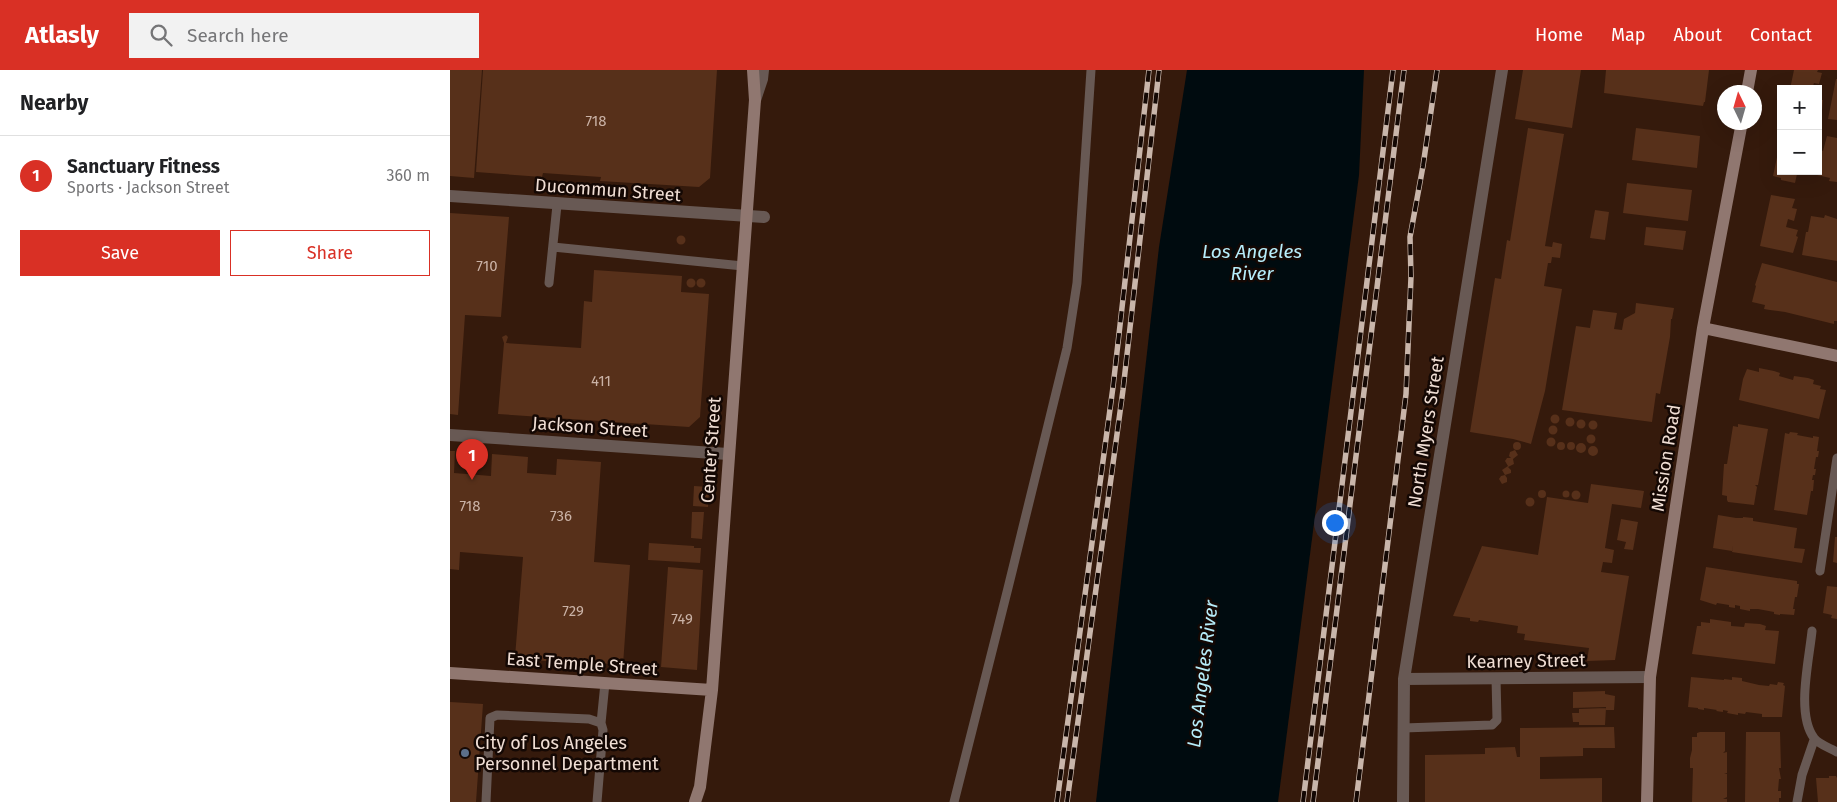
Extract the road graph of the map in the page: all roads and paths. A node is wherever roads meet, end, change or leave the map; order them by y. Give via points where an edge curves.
1 (753, 70) edge
2 (763, 70) edge
3 (1091, 70) edge
4 (1502, 70) edge
5 (1751, 70) edge
6 (1748, 85) edge
7 (755, 100) junction
8 (1740, 130) edge
9 (450, 196) edge
10 (557, 204) junction
11 (746, 216) junction
12 (764, 217) dead end
13 (552, 247) junction
14 (743, 266) junction
15 (549, 283) dead end
16 (1703, 328) junction
17 (1837, 356) edge
18 (450, 435) edge
19 (728, 454) junction
20 (1837, 458) edge
21 (1833, 511) edge
22 (1820, 570) dead end
23 (1812, 631) dead end
24 (450, 673) edge
25 (1650, 677) junction
26 (1496, 678) junction
27 (1404, 679) junction
28 (605, 683) junction
29 (712, 690) junction
30 (600, 723) junction
31 (1403, 728) junction
32 (1814, 740) junction
33 (1837, 752) edge
34 (700, 787) junction
35 (486, 802) edge
36 (597, 802) edge
37 (695, 802) edge
38 (702, 802) edge
39 (954, 802) edge
40 (1403, 802) edge
41 (1647, 802) edge
42 (1797, 802) edge

1 - 7 street, Center Street
2 - 7 street, Center Street
3 - 39 lane via 1077,283 1066,348
4 - 27 street, North Myers Street
5 - 6 street
7 - 11 street, Center Street
8 - 16 street, Mission Road
9 - 10 street, Ducommun Street
10 - 11 street, Ducommun Street
10 - 13 lane
11 - 12 street, Ducommun Street
11 - 14 street, Center Street
13 - 14 lane
13 - 15 lane
14 - 19 street, Center Street
16 - 17 street
16 - 25 street, Mission Road
18 - 19 street, Jackson Street
19 - 29 street, Center Street
20 - 21 lane
21 - 22 lane
23 - 32 lane via 1804,703 1805,722
24 - 28 street, East Temple Street
25 - 26 street, Kearney Street
25 - 41 street, Mission Road
26 - 27 street, Kearney Street
26 - 31 lane via 1497,720 1492,725
27 - 31 street, North Myers Street
28 - 29 street, East Temple Street
28 - 30 lane
29 - 34 street, Center Street
30 - 35 lane via 589,719 497,715 490,718
30 - 36 lane via 603,730
31 - 40 street, North Myers Street
32 - 33 lane
32 - 42 lane
34 - 37 street
34 - 38 street, Center Street

